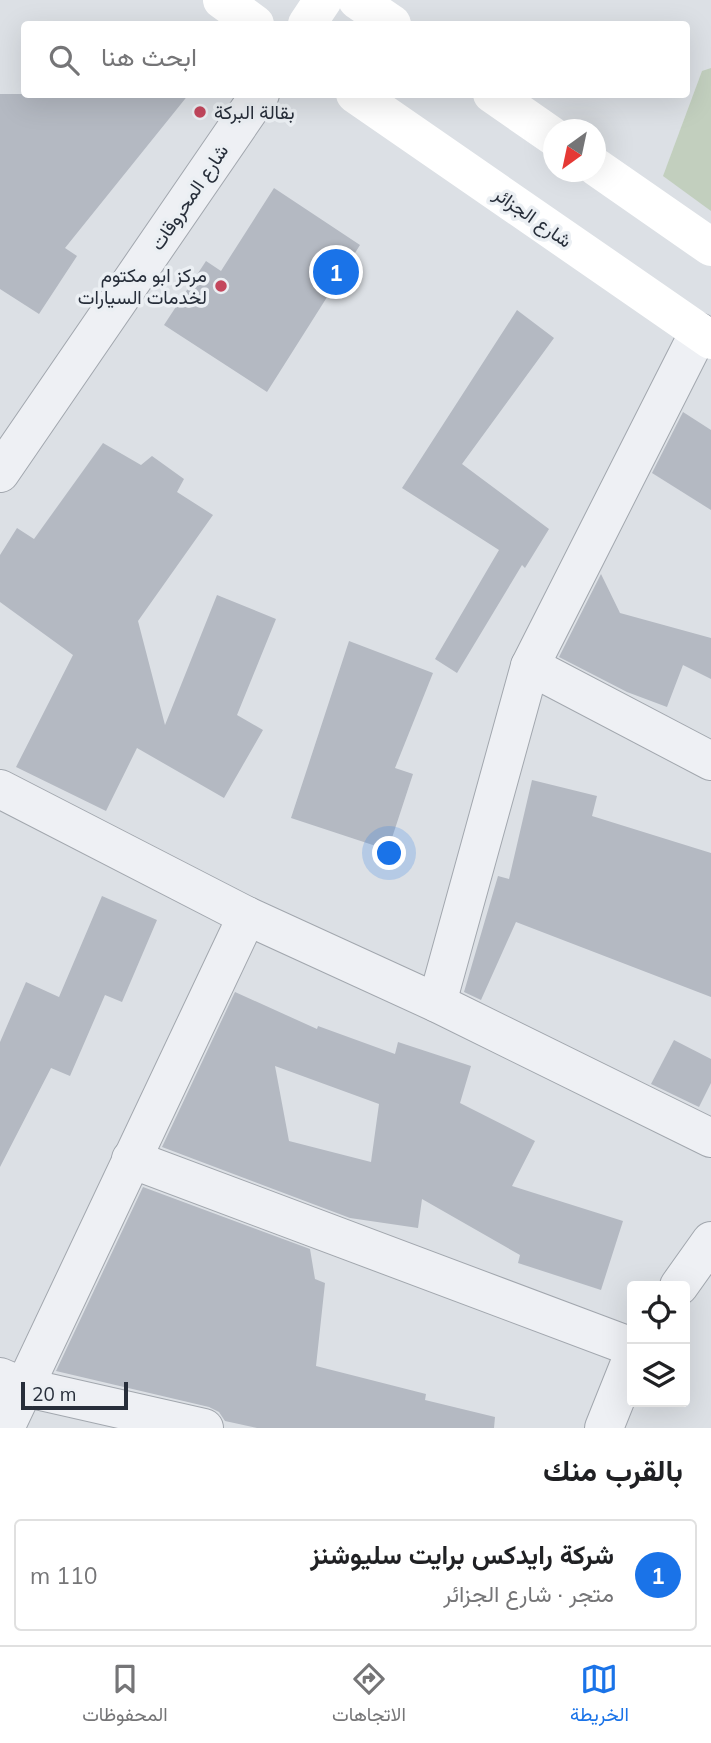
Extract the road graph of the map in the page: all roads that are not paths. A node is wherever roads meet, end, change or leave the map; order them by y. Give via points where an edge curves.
1 (222, 0) edge
2 (323, 0) edge
3 (356, 0) edge
4 (251, 21) edge
5 (309, 21) edge
6 (388, 21) edge
7 (257, 98) edge
8 (361, 98) edge
9 (498, 98) edge
10 (543, 129) edge
11 (606, 174) edge
12 (711, 247) edge
13 (705, 336) edge
14 (0, 473) edge
15 (530, 666) junction
16 (711, 761) edge
17 (0, 789) edge
18 (247, 916) junction
19 (437, 1003) junction
20 (711, 1138) edge
21 (131, 1159) junction
22 (711, 1241) edge
23 (683, 1281) edge
24 (627, 1345) edge
25 (627, 1370) edge
26 (11, 1382) edge
27 (5, 1428) edge
28 (204, 1428) edge
29 (604, 1428) edge

1 - 4 main road
2 - 5 main road
3 - 6 main road
7 - 14 street, شارع المحروقات
8 - 13 main road, شارع الجزائر
9 - 10 main road
11 - 12 main road
13 - 15 street
15 - 16 street
15 - 19 street
17 - 18 street
18 - 19 street
18 - 21 street
19 - 20 street
21 - 24 street
21 - 26 street
22 - 23 street
25 - 29 street
26 - 27 street
26 - 28 street

